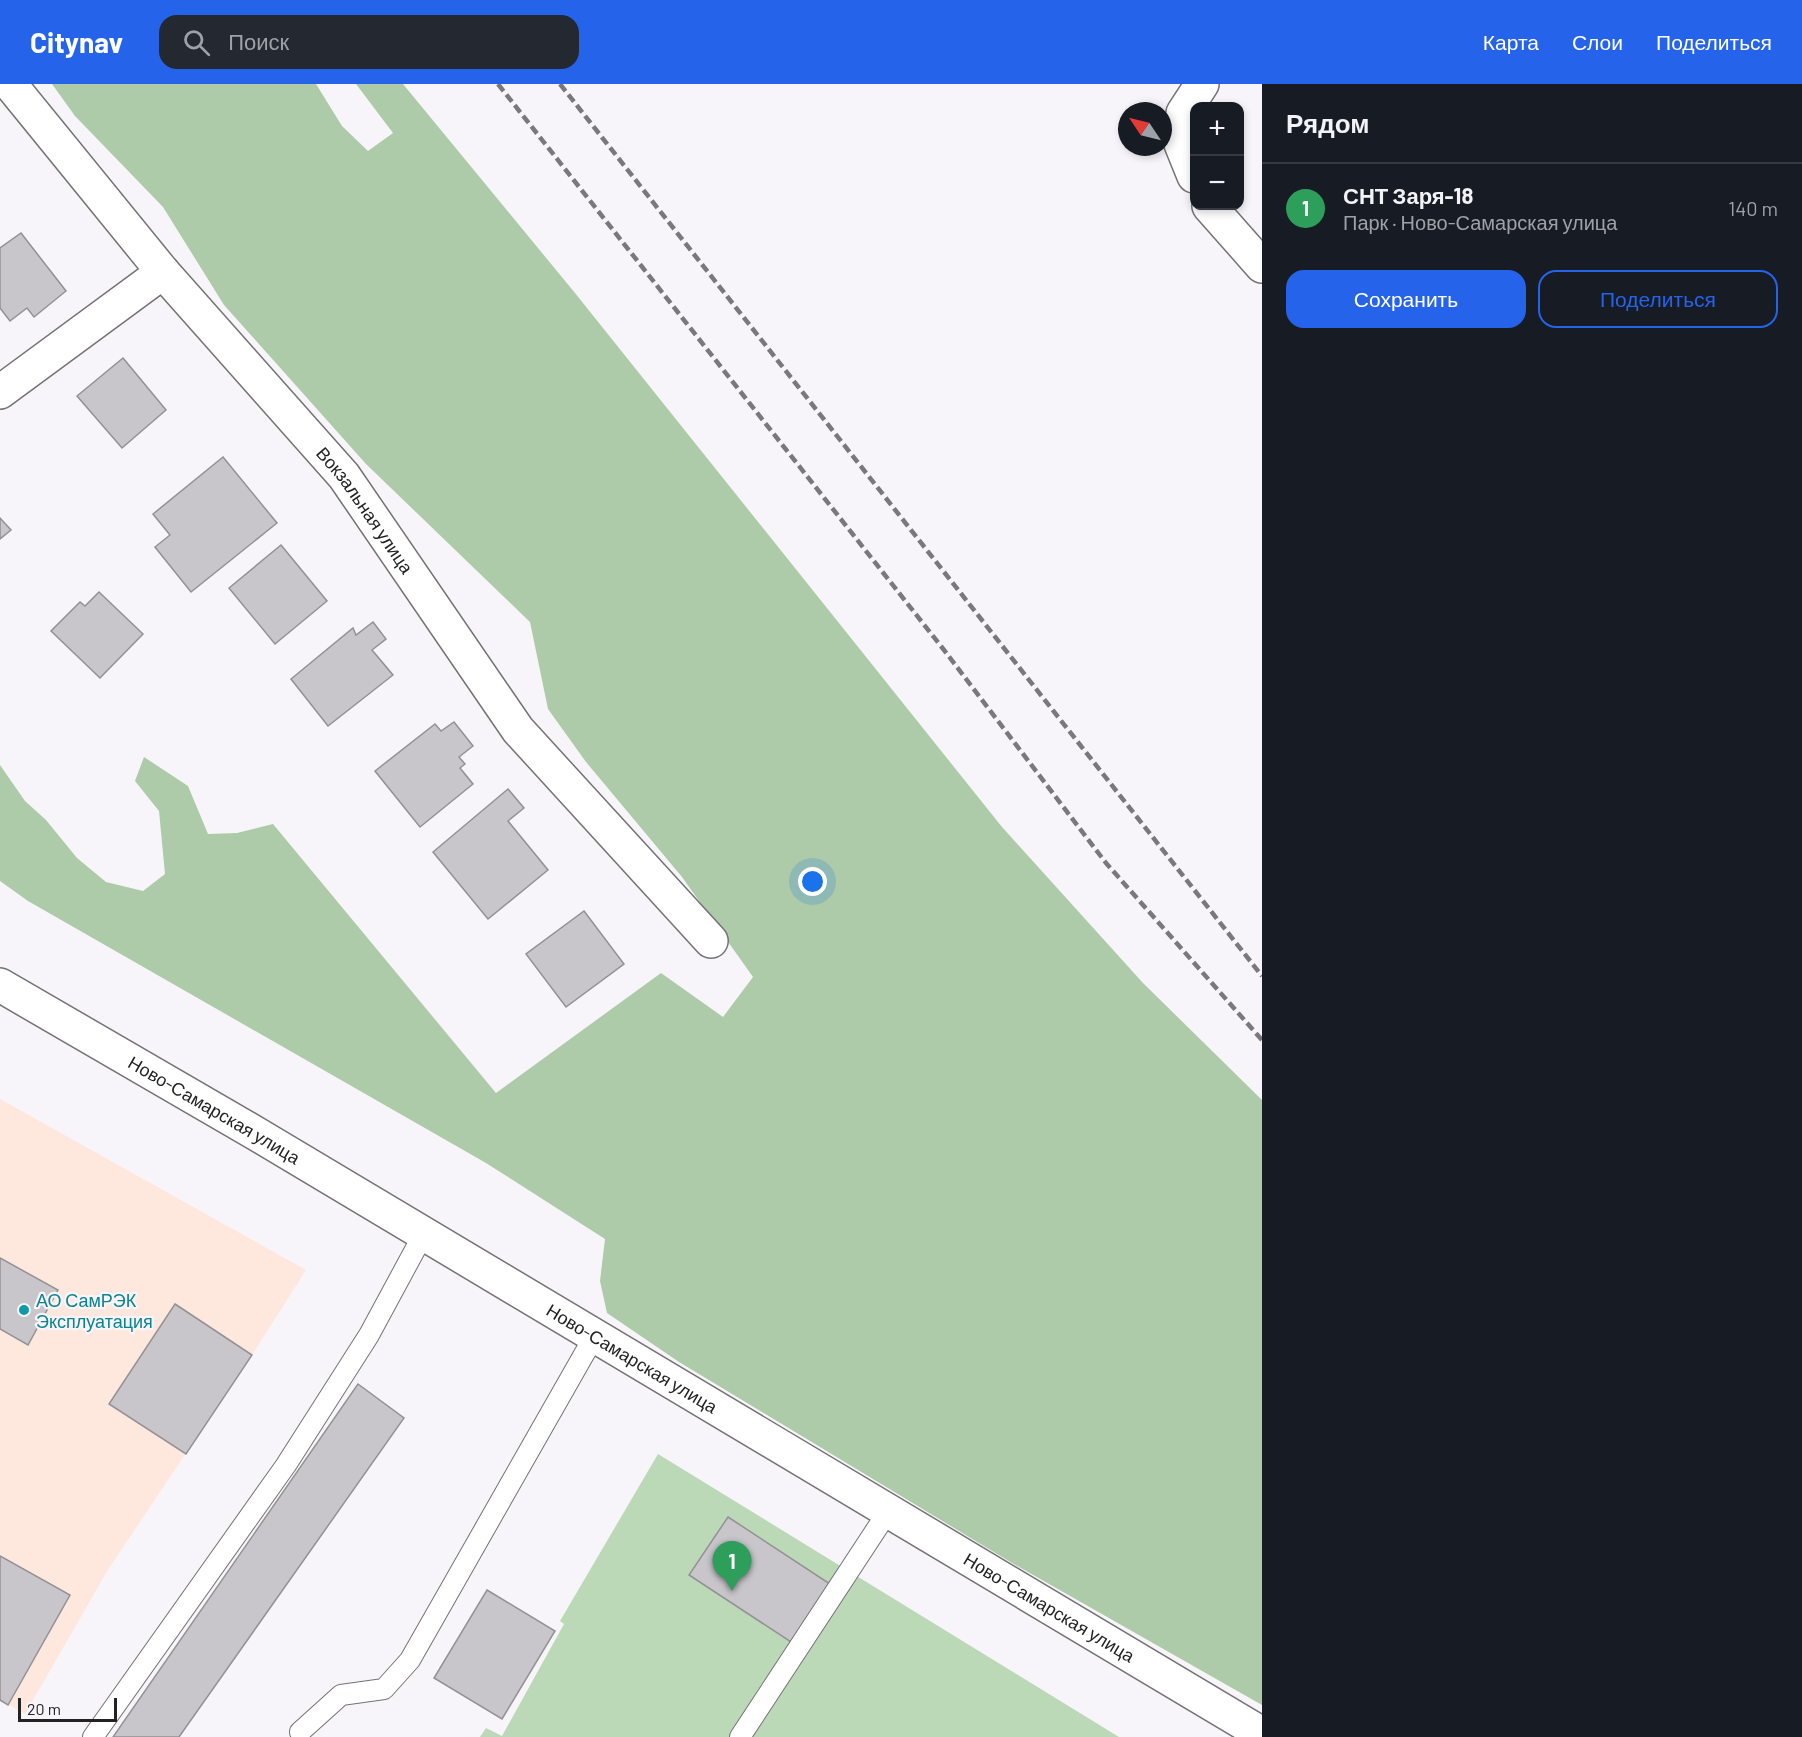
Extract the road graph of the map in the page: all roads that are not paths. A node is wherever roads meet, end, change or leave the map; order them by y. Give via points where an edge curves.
1 (10, 84) edge
2 (1202, 84) edge
3 (1190, 166) edge
4 (1213, 210) edge
5 (1262, 266) edge
6 (163, 272) junction
7 (0, 392) edge
8 (711, 941) dead end
9 (0, 985) edge
10 (423, 1235) junction
11 (595, 1335) junction
12 (890, 1510) junction
13 (300, 1732) dead end
14 (1262, 1734) edge
15 (93, 1737) edge
16 (740, 1737) edge

1 - 6 street, Вокзальная улица
2 - 3 street via 1183,113 1181,144
4 - 5 street
6 - 7 street
6 - 8 street, Вокзальная улица via 344,476 518,730
9 - 10 street, Ново-Самарская улица via 255,1132
10 - 11 street, Ново-Самарская улица
10 - 15 lane via 369,1335 286,1465
11 - 12 street, Ново-Самарская улица
11 - 13 lane via 410,1660 384,1689 341,1695
12 - 14 street, Ново-Самарская улица
12 - 16 lane

